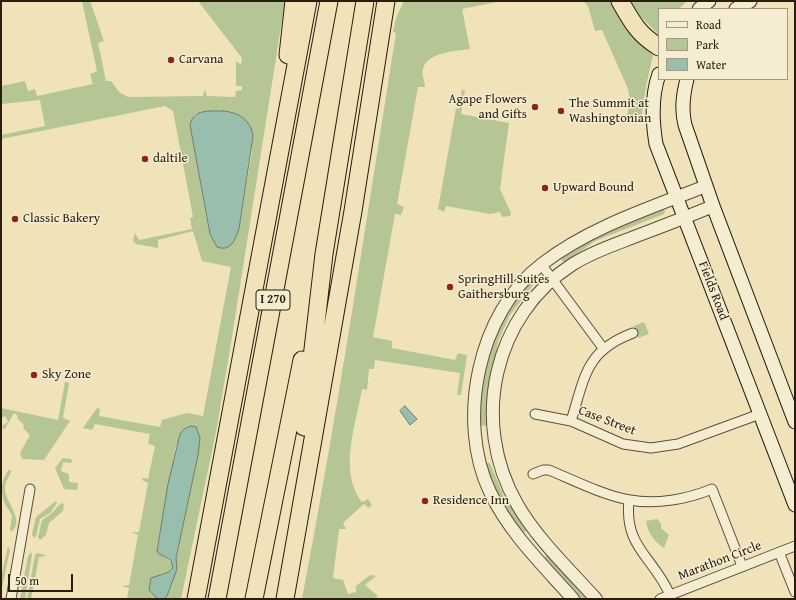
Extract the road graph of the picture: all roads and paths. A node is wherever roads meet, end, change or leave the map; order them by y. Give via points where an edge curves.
1 (294, 1) edge
2 (308, 1) edge
3 (329, 1) edge
4 (365, 1) edge
5 (386, 1) edge
6 (396, 1) edge
7 (620, 1) edge
8 (709, 1) edge
9 (750, 1) edge
10 (700, 8) edge
11 (738, 8) edge
12 (381, 30) junction
13 (658, 46) edge
14 (658, 79) edge
15 (687, 80) edge
16 (280, 156) junction
17 (706, 186) junction
18 (676, 198) junction
19 (713, 206) junction
20 (685, 217) junction
21 (324, 254) junction
22 (541, 264) junction
23 (553, 279) junction
24 (633, 332) dead end
25 (603, 348) junction
26 (535, 414) dead end
27 (760, 414) junction
28 (571, 421) junction
29 (795, 422) edge
30 (532, 474) dead end
31 (30, 489) dead end
32 (629, 500) junction
33 (795, 504) edge
34 (547, 544) junction
35 (795, 546) edge
36 (779, 552) junction
37 (534, 555) junction
38 (742, 566) junction
39 (795, 592) edge
40 (670, 595) junction
41 (11, 599) edge
42 (196, 599) edge
43 (217, 599) edge
44 (254, 599) edge
45 (279, 599) edge
46 (285, 599) edge
47 (573, 599) edge
48 (596, 599) edge
49 (660, 599) edge

1 - 16 highway
2 - 16 highway, I 270
3 - 43 highway, I 270
4 - 21 highway
5 - 12 highway
6 - 12 highway
7 - 13 highway via 641,35
8 - 10 main road
9 - 11 main road
12 - 46 highway via 353,211
14 - 18 main road, Fields Road via 653,103 653,125 663,166
15 - 17 main road via 682,113
16 - 42 highway, I 270
17 - 18 street
17 - 19 main road
18 - 20 main road, Fields Road
18 - 22 street via 588,236
19 - 20 street
19 - 29 main road
20 - 23 street via 600,250
20 - 27 main road, Fields Road
21 - 44 highway
21 - 45 highway via 307,408
22 - 23 street
22 - 37 street via 515,291 493,327 478,369 475,400 476,448 483,474 506,520
23 - 25 street
23 - 34 street via 534,296 514,326 496,377 493,411 495,445 504,476 517,504
24 - 25 street via 615,339
25 - 28 street via 587,370
26 - 28 street, Case Street
27 - 28 street, Case Street via 678,444 651,448 623,444
27 - 33 main road, Fields Road
30 - 32 street via 549,470
31 - 41 street
32 - 38 street via 669,500 712,489
32 - 40 street, Marathon Circle via 627,516 631,533 638,547 662,578
34 - 37 street
34 - 48 street
35 - 36 street, Marathon Circle
36 - 38 street, Marathon Circle
36 - 39 street, Marathon Circle
37 - 47 street
38 - 40 street, Marathon Circle
40 - 49 street, Marathon Circle

